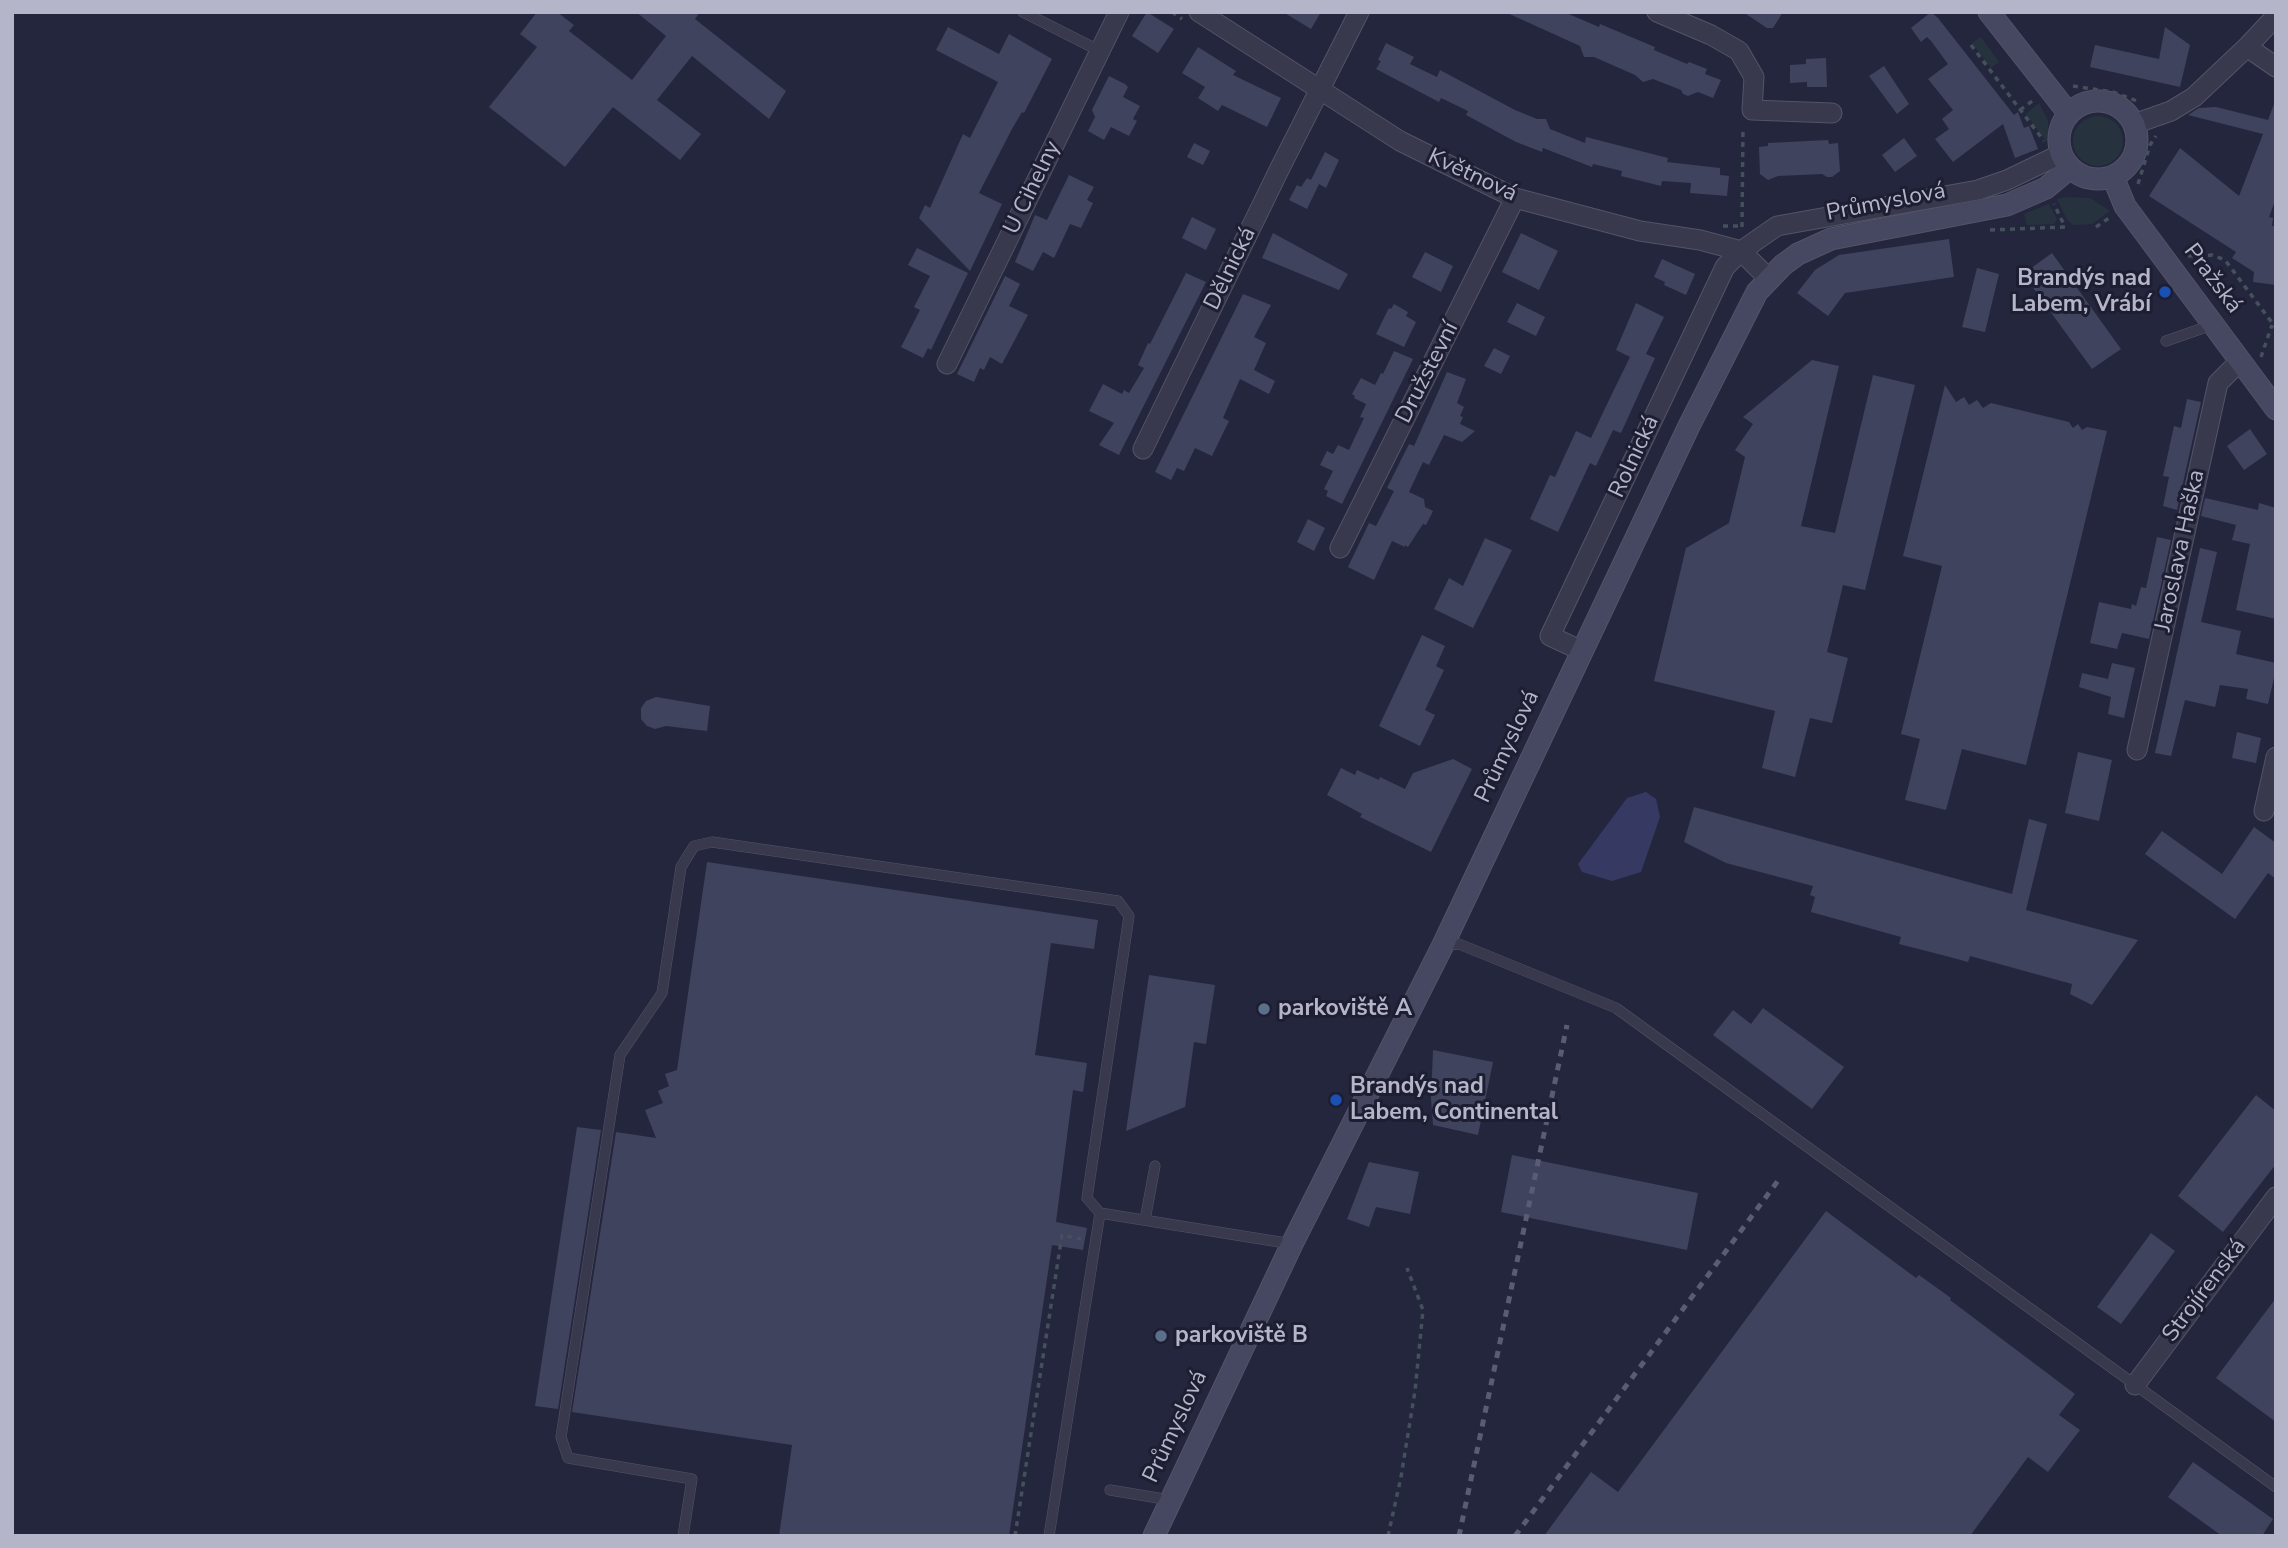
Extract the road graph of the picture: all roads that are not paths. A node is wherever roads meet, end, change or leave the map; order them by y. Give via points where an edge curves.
1 (1023, 12) edge
2 (1119, 12) edge
3 (1199, 12) edge
4 (1359, 12) edge
5 (1657, 12) edge
6 (1989, 12) edge
7 (2276, 16) edge
8 (2247, 47) junction
9 (1100, 51) junction
10 (2276, 67) edge
11 (1321, 90) junction
12 (1832, 113) dead end
13 (2069, 114) junction
14 (2134, 124) junction
15 (2065, 161) junction
16 (2113, 177) junction
17 (1515, 198) junction
18 (1741, 251) junction
19 (1769, 279) junction
20 (2213, 324) junction
21 (2166, 341) dead end
22 (2248, 359) junction
23 (947, 364) dead end
24 (2276, 409) edge
25 (1143, 449) dead end
26 (1340, 548) dead end
27 (1582, 651) junction
28 (2137, 750) dead end
29 (2276, 757) edge
30 (2264, 811) dead end
31 (1443, 945) junction
32 (1155, 1166) dead end
33 (2276, 1197) edge
34 (1100, 1213) junction
35 (1145, 1220) junction
36 (1292, 1244) junction
37 (2135, 1385) junction
38 (2276, 1487) edge
39 (1110, 1490) dead end
40 (1169, 1503) junction
41 (683, 1536) edge
42 (1049, 1536) edge
43 (1154, 1536) edge

1 - 9 lane
2 - 9 street, U Cihelny
3 - 11 street, Květnová
4 - 11 street, Dělnická
5 - 12 street via 1739,51 1754,78 1752,110
6 - 13 main road
7 - 8 street
8 - 10 street
8 - 14 street via 2182,106
9 - 23 street, U Cihelny
11 - 17 street, Květnová via 1400,141
11 - 25 street, Dělnická
13 - 14 main road via 2083,104 2100,101 2117,106
13 - 15 main road via 2060,128 2059,145
14 - 16 main road via 2136,151 2128,166
15 - 16 main road via 2086,178
15 - 18 street via 2038,165 1978,190 1777,226
15 - 19 main road, Průmyslová via 2046,188 2007,205 1830,239 1798,254
16 - 20 main road, Pražská via 2125,206
17 - 18 street, Květnová via 1640,231
17 - 26 street, Družstevní
18 - 19 street, Květnová
18 - 27 street, Rolnická via 1725,267 1550,636
19 - 27 main road, Průmyslová via 1737,328
20 - 21 lane
20 - 22 main road, Pražská
22 - 24 main road, Pražská
22 - 28 street, Jaroslava Haška via 2218,383
27 - 31 main road, Průmyslová
29 - 30 street
31 - 36 main road, Průmyslová
31 - 37 lane via 1459,944 1616,1008
32 - 35 lane
33 - 37 street, Strojírenská
34 - 35 lane
34 - 41 lane via 1087,1198 1129,916 1118,901 712,842 694,846 681,867 662,993 620,1055 561,1437 568,1458 692,1479
34 - 42 lane
35 - 36 lane
36 - 40 main road, Průmyslová
37 - 38 lane
39 - 40 lane
40 - 43 main road, Průmyslová

